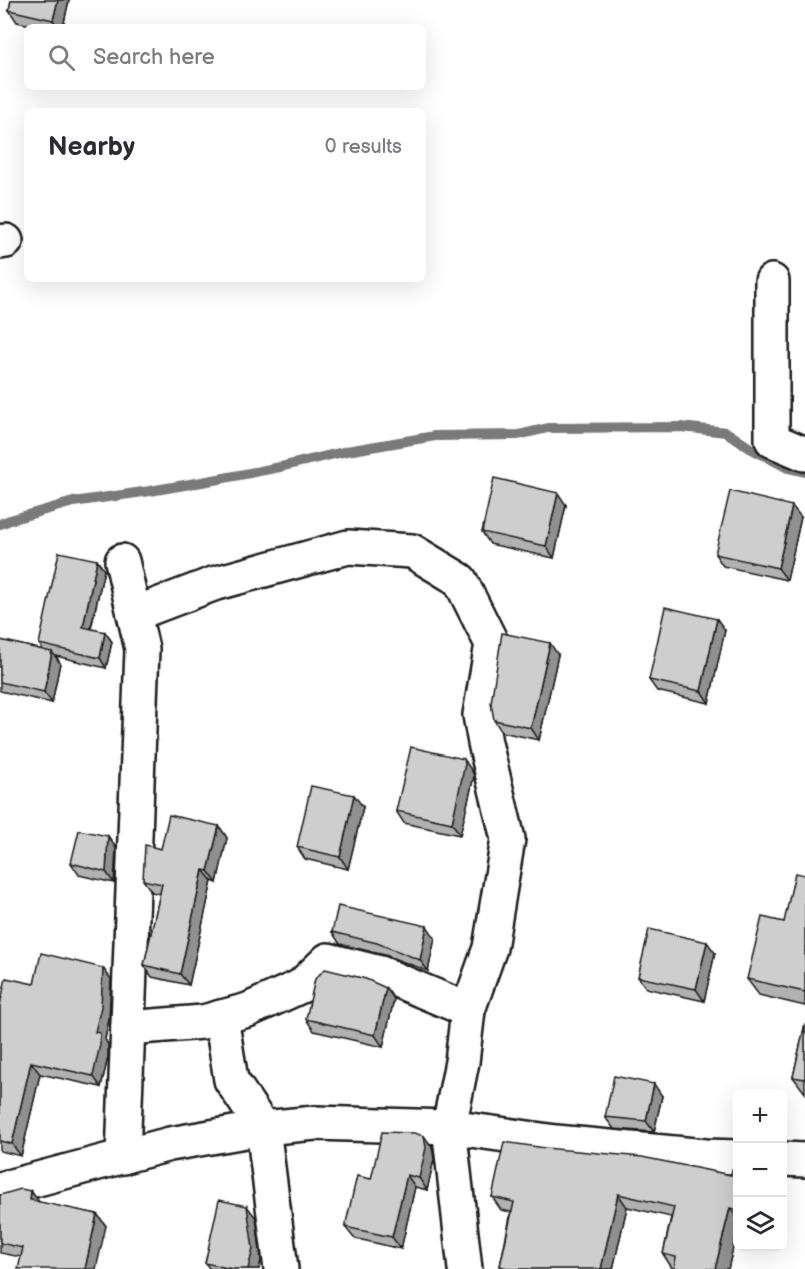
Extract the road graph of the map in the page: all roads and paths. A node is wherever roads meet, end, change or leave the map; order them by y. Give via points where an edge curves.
1 (772, 281) dead end
2 (805, 454) edge
3 (122, 561) dead end
4 (134, 614) junction
5 (468, 1010) junction
6 (221, 1017) junction
7 (128, 1028) junction
8 (449, 1127) junction
9 (263, 1128) junction
10 (123, 1157) junction
11 (733, 1157) edge
12 (787, 1159) edge
13 (805, 1160) edge
14 (0, 1189) edge
15 (281, 1269) edge
16 (465, 1269) edge

1 - 2 street via 772,440
3 - 4 street
4 - 5 street via 213,584 348,547 412,551 460,580 492,644 480,715 508,839 490,948
4 - 7 street via 142,649
5 - 6 street via 380,973 328,960 301,986 248,1010
5 - 8 street
6 - 7 street
6 - 9 street via 231,1080
7 - 10 street
8 - 9 street via 315,1123
8 - 11 street via 556,1142
8 - 16 street
9 - 10 street via 170,1144
9 - 15 street
10 - 14 street
12 - 13 street

